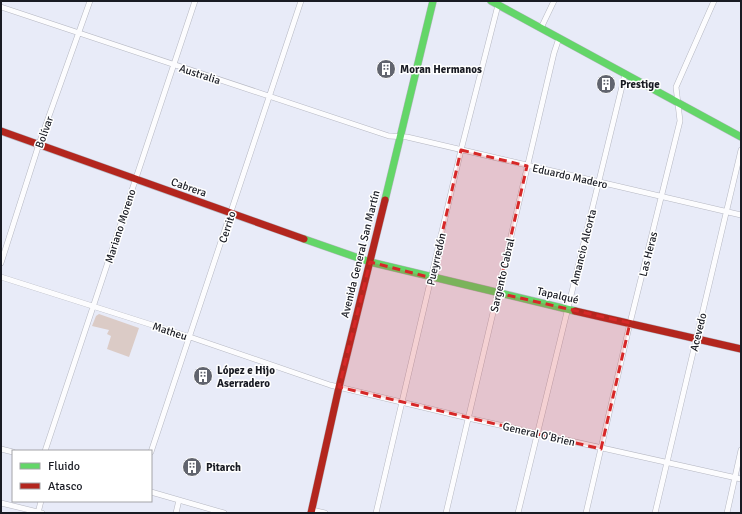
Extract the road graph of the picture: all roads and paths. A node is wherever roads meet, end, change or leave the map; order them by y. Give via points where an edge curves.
1 (90, 1) edge
2 (195, 1) edge
3 (301, 1) edge
4 (433, 1) edge
5 (491, 1) edge
6 (554, 1) edge
7 (714, 1) edge
8 (498, 5) junction
9 (1, 7) edge
10 (541, 28) junction
11 (80, 33) junction
12 (560, 38) junction
13 (174, 65) junction
14 (625, 74) junction
15 (269, 97) junction
16 (677, 102) junction
17 (1, 131) edge
18 (399, 137) junction
19 (741, 137) edge
20 (39, 144) junction
21 (461, 150) junction
22 (741, 150) edge
23 (527, 166) junction
24 (135, 180) junction
25 (598, 183) junction
26 (662, 198) junction
27 (728, 212) junction
28 (231, 214) junction
29 (741, 215) edge
30 (370, 262) junction
31 (1, 263) edge
32 (1, 277) edge
33 (432, 278) junction
34 (498, 293) junction
35 (94, 306) junction
36 (567, 309) junction
37 (630, 323) junction
38 (190, 337) junction
39 (696, 339) junction
40 (741, 349) edge
41 (339, 387) junction
42 (402, 402) junction
43 (468, 418) junction
44 (537, 433) junction
45 (1, 449) edge
46 (601, 449) junction
47 (45, 450) edge
48 (152, 450) edge
49 (741, 450) edge
50 (12, 452) edge
51 (667, 463) junction
52 (734, 478) junction
53 (741, 480) edge
54 (152, 492) edge
55 (179, 500) junction
56 (41, 502) edge
57 (1, 503) edge
58 (312, 511) edge
59 (40, 513) edge
60 (176, 513) edge
61 (224, 513) edge
62 (325, 513) edge
63 (376, 513) edge
64 (446, 513) edge
65 (518, 513) edge
66 (586, 513) edge
67 (655, 513) edge
68 (727, 513) edge

1 - 11 street, Bolívar
2 - 13 street, Mariano Moreno
3 - 15 street, Cerrito
4 - 18 main road, Avenida General San Martín
5 - 8 main road
6 - 10 street
7 - 16 street, Las Heras via 678,80
8 - 10 main road
8 - 21 street, Pueyrredón
9 - 11 street, Australia
10 - 12 main road
11 - 13 street, Australia
11 - 20 street, Bolívar
12 - 14 main road
12 - 23 street, Sargento Cabral via 554,53
13 - 15 street, Australia
13 - 24 street, Mariano Moreno
14 - 16 main road
14 - 25 street, Amancio Alcorta
15 - 18 street, Australia
15 - 28 street, Cerrito
16 - 19 main road
16 - 26 street, Las Heras via 680,121
17 - 20 main road, Cabrera
18 - 21 street, Eduardo Madero
18 - 30 main road, Avenida General San Martín
20 - 24 main road, Cabrera
20 - 31 street, Bolívar
21 - 23 street, Eduardo Madero
21 - 33 street, Pueyrredón
22 - 27 street, Acevedo
23 - 25 street, Eduardo Madero
23 - 34 street, Sargento Cabral
24 - 28 main road, Cabrera
24 - 35 street, Mariano Moreno
25 - 26 street, Eduardo Madero
25 - 36 street, Amancio Alcorta
26 - 27 street, Eduardo Madero
26 - 37 street, Las Heras
27 - 29 street, Eduardo Madero
27 - 39 street, Acevedo
28 - 30 main road, Cabrera
28 - 38 street, Cerrito
30 - 33 main road, Tapalqué
30 - 41 main road, Avenida General San Martín
32 - 35 street, Matheu
33 - 34 main road, Tapalqué
33 - 42 street, Pueyrredón
34 - 36 main road, Tapalqué
34 - 43 street, Sargento Cabral
35 - 38 street, Matheu
35 - 47 street, Mariano Moreno
36 - 37 main road, Tapalqué
36 - 44 street, Amancio Alcorta
37 - 39 main road, Tapalqué
37 - 46 street, Las Heras
38 - 41 street, Matheu
38 - 48 street, Cerrito
39 - 40 main road, Tapalqué
39 - 51 street, Acevedo
41 - 42 street, General O'Brien
41 - 58 main road, Avenida General San Martín
42 - 43 street, General O'Brien
42 - 63 street, Pueyrredón
43 - 44 street, General O'Brien
43 - 64 street, Sargento Cabral
44 - 46 street, General O'Brien
44 - 65 street, Amancio Alcorta
45 - 50 street
46 - 51 street, General O'Brien
46 - 66 street, Las Heras
49 - 52 street
51 - 52 street, General O'Brien
51 - 67 street, Acevedo
52 - 53 street, General O'Brien
52 - 68 street
54 - 55 street
55 - 60 street
55 - 61 street
56 - 59 street
57 - 59 street
58 - 62 street

